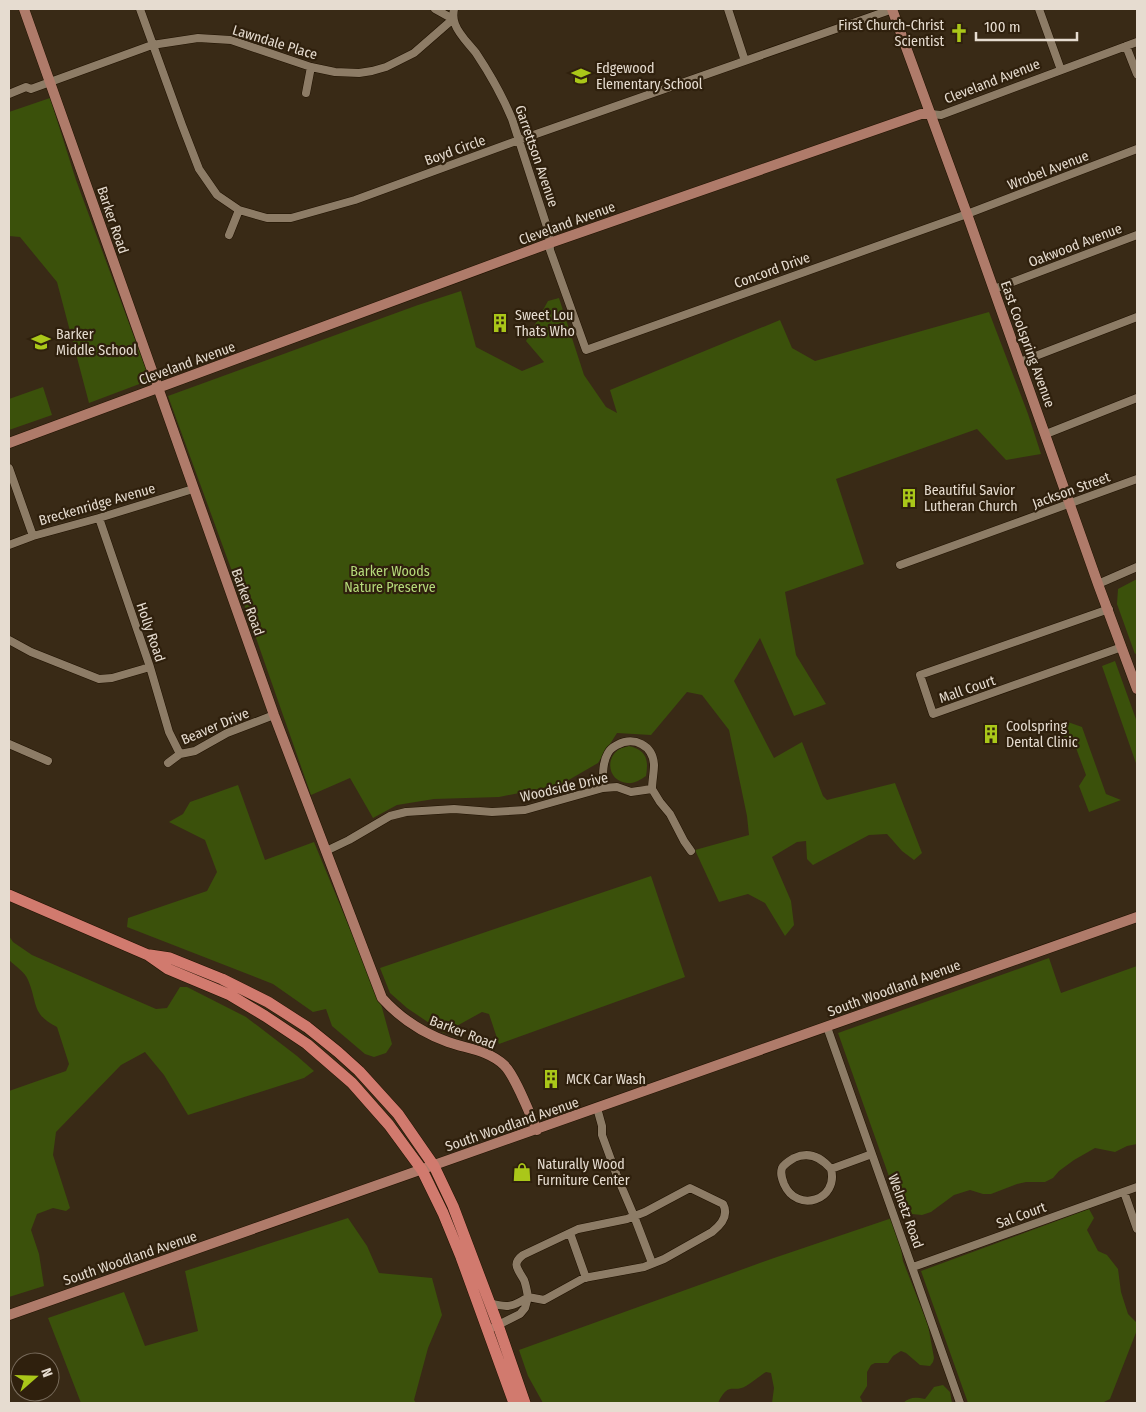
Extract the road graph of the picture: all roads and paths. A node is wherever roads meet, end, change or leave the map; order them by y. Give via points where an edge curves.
1 (24, 9) edge
2 (140, 9) edge
3 (435, 9) edge
4 (454, 9) edge
5 (728, 9) edge
6 (892, 9) edge
7 (1039, 9) edge
8 (454, 19) junction
9 (1137, 42) edge
10 (152, 45) junction
11 (1126, 46) junction
12 (745, 61) junction
13 (311, 67) junction
14 (1061, 70) junction
15 (1137, 74) edge
16 (50, 83) junction
17 (306, 93) dead end
18 (9, 94) edge
19 (931, 114) junction
20 (519, 140) junction
21 (1137, 149) edge
22 (239, 210) junction
23 (967, 214) junction
24 (229, 235) dead end
25 (1137, 235) edge
26 (550, 243) junction
27 (994, 289) junction
28 (1137, 317) edge
29 (586, 350) joint
30 (1020, 362) junction
31 (158, 389) junction
32 (1137, 398) edge
33 (1046, 434) junction
34 (9, 443) edge
35 (9, 468) edge
36 (1137, 479) edge
37 (193, 489) junction
38 (1070, 504) junction
39 (99, 518) junction
40 (33, 536) junction
41 (9, 544) edge
42 (900, 565) dead end
43 (1137, 567) edge
44 (1098, 584) junction
45 (1109, 609) junction
46 (9, 640) edge
47 (1122, 647) junction
48 (150, 667) junction
49 (1137, 689) edge
50 (274, 716) junction
51 (9, 744) edge
52 (180, 754) junction
53 (48, 761) dead end
54 (168, 763) dead end
55 (603, 788) junction
56 (652, 789) junction
57 (326, 851) junction
58 (692, 851) dead end
59 (9, 895) edge
60 (1137, 917) edge
61 (148, 954) junction
62 (827, 1027) junction
63 (597, 1108) junction
64 (537, 1130) junction
65 (872, 1154) junction
66 (434, 1166) junction
67 (831, 1168) junction
68 (422, 1170) junction
69 (1137, 1187) edge
70 (1124, 1192) junction
71 (634, 1216) junction
72 (1137, 1229) edge
73 (570, 1233) junction
74 (652, 1263) junction
75 (913, 1267) junction
76 (586, 1278) junction
77 (528, 1297) junction
78 (490, 1303) junction
79 (9, 1315) edge
80 (498, 1325) junction
81 (487, 1330) junction
82 (514, 1403) edge
83 (525, 1403) edge
84 (960, 1403) edge

1 - 16 street, Barker Road
2 - 10 street, Boyd Circle
3 - 8 street
4 - 8 street, Garrettson Avenue
5 - 12 street
6 - 12 street, Boyd Circle
6 - 19 street, East Coolspring Avenue
7 - 14 street
8 - 13 street, Lawndale Place via 414,53 386,67 359,73
8 - 20 street, Garrettson Avenue via 500,91
9 - 11 street, Cleveland Avenue
10 - 13 street, Lawndale Place via 198,38 231,40
10 - 16 street, Lawndale Place
10 - 22 street, Boyd Circle via 199,169 217,194
11 - 14 street, Cleveland Avenue
11 - 15 street
12 - 20 street, Boyd Circle
13 - 17 street
14 - 19 street, Cleveland Avenue via 941,115
16 - 18 street, Lawndale Place
16 - 31 street, Barker Road
19 - 23 street, East Coolspring Avenue
19 - 26 street, Cleveland Avenue via 921,114
20 - 22 street, Boyd Circle via 355,200 291,218 267,218
20 - 26 street, Garrettson Avenue
21 - 23 street, Wrobel Avenue
22 - 24 street
23 - 27 street, East Coolspring Avenue
23 - 29 street, Concord Drive
25 - 27 street, Oakwood Avenue
26 - 29 street, Garrettson Avenue
26 - 31 street, Cleveland Avenue
27 - 30 street, East Coolspring Avenue
28 - 30 street
30 - 33 street, East Coolspring Avenue
31 - 34 street, Cleveland Avenue
31 - 37 street, Barker Road
32 - 33 street
33 - 38 street, East Coolspring Avenue
35 - 40 street
36 - 38 street, Jackson Street
37 - 39 street, Breckenridge Avenue
37 - 50 street, Barker Road
38 - 42 street, Jackson Street
38 - 44 street, East Coolspring Avenue
39 - 40 street, Breckenridge Avenue
39 - 48 street, Holly Road
40 - 41 street, Breckenridge Avenue
43 - 44 street
44 - 45 street, East Coolspring Avenue
45 - 47 street, East Coolspring Avenue
45 - 47 street, Mall Court via 920,675 933,714
46 - 48 street via 99,679
47 - 49 street, East Coolspring Avenue
48 - 52 street, Holly Road via 169,732
50 - 52 street, Beaver Drive via 227,733 195,751
50 - 57 street, Barker Road
51 - 53 street
52 - 54 street, Beaver Drive
55 - 56 street, Woodside Drive via 617,787 631,792
55 - 56 street via 608,753 625,741 640,743 651,755 654,765
55 - 57 street, Woodside Drive via 525,810 454,809 398,814
56 - 58 street
57 - 64 street, Barker Road via 382,998 423,1032 492,1055 506,1066
59 - 61 main road
60 - 62 street, South Woodland Avenue
61 - 66 main road via 170,958 222,980 268,1002 307,1027 381,1094
61 - 68 main road via 168,969 230,995 306,1044 352,1083 389,1124
62 - 63 street, South Woodland Avenue
62 - 65 street, Welnetz Road
63 - 64 street, South Woodland Avenue
63 - 71 street via 602,1135
64 - 66 street, South Woodland Avenue
65 - 67 street
65 - 75 street, Welnetz Road
66 - 68 street, South Woodland Avenue
66 - 78 main road via 466,1236
67 - 67 street via 815,1156 806,1155 788,1161 781,1176 790,1194 808,1201 818,1199 830,1187
68 - 79 street, South Woodland Avenue
68 - 81 main road via 461,1257
69 - 70 street, Sal Court
70 - 72 street
70 - 75 street, Sal Court
71 - 73 street
71 - 74 street
71 - 74 street via 690,1188 723,1204 726,1209 718,1227
73 - 76 street
73 - 77 street via 518,1258 517,1268 525,1282
74 - 76 street
75 - 84 street, Welnetz Road
76 - 77 street via 544,1300
77 - 78 street via 511,1306
77 - 80 street via 520,1314
78 - 80 main road
80 - 81 street
80 - 83 main road
81 - 82 main road

